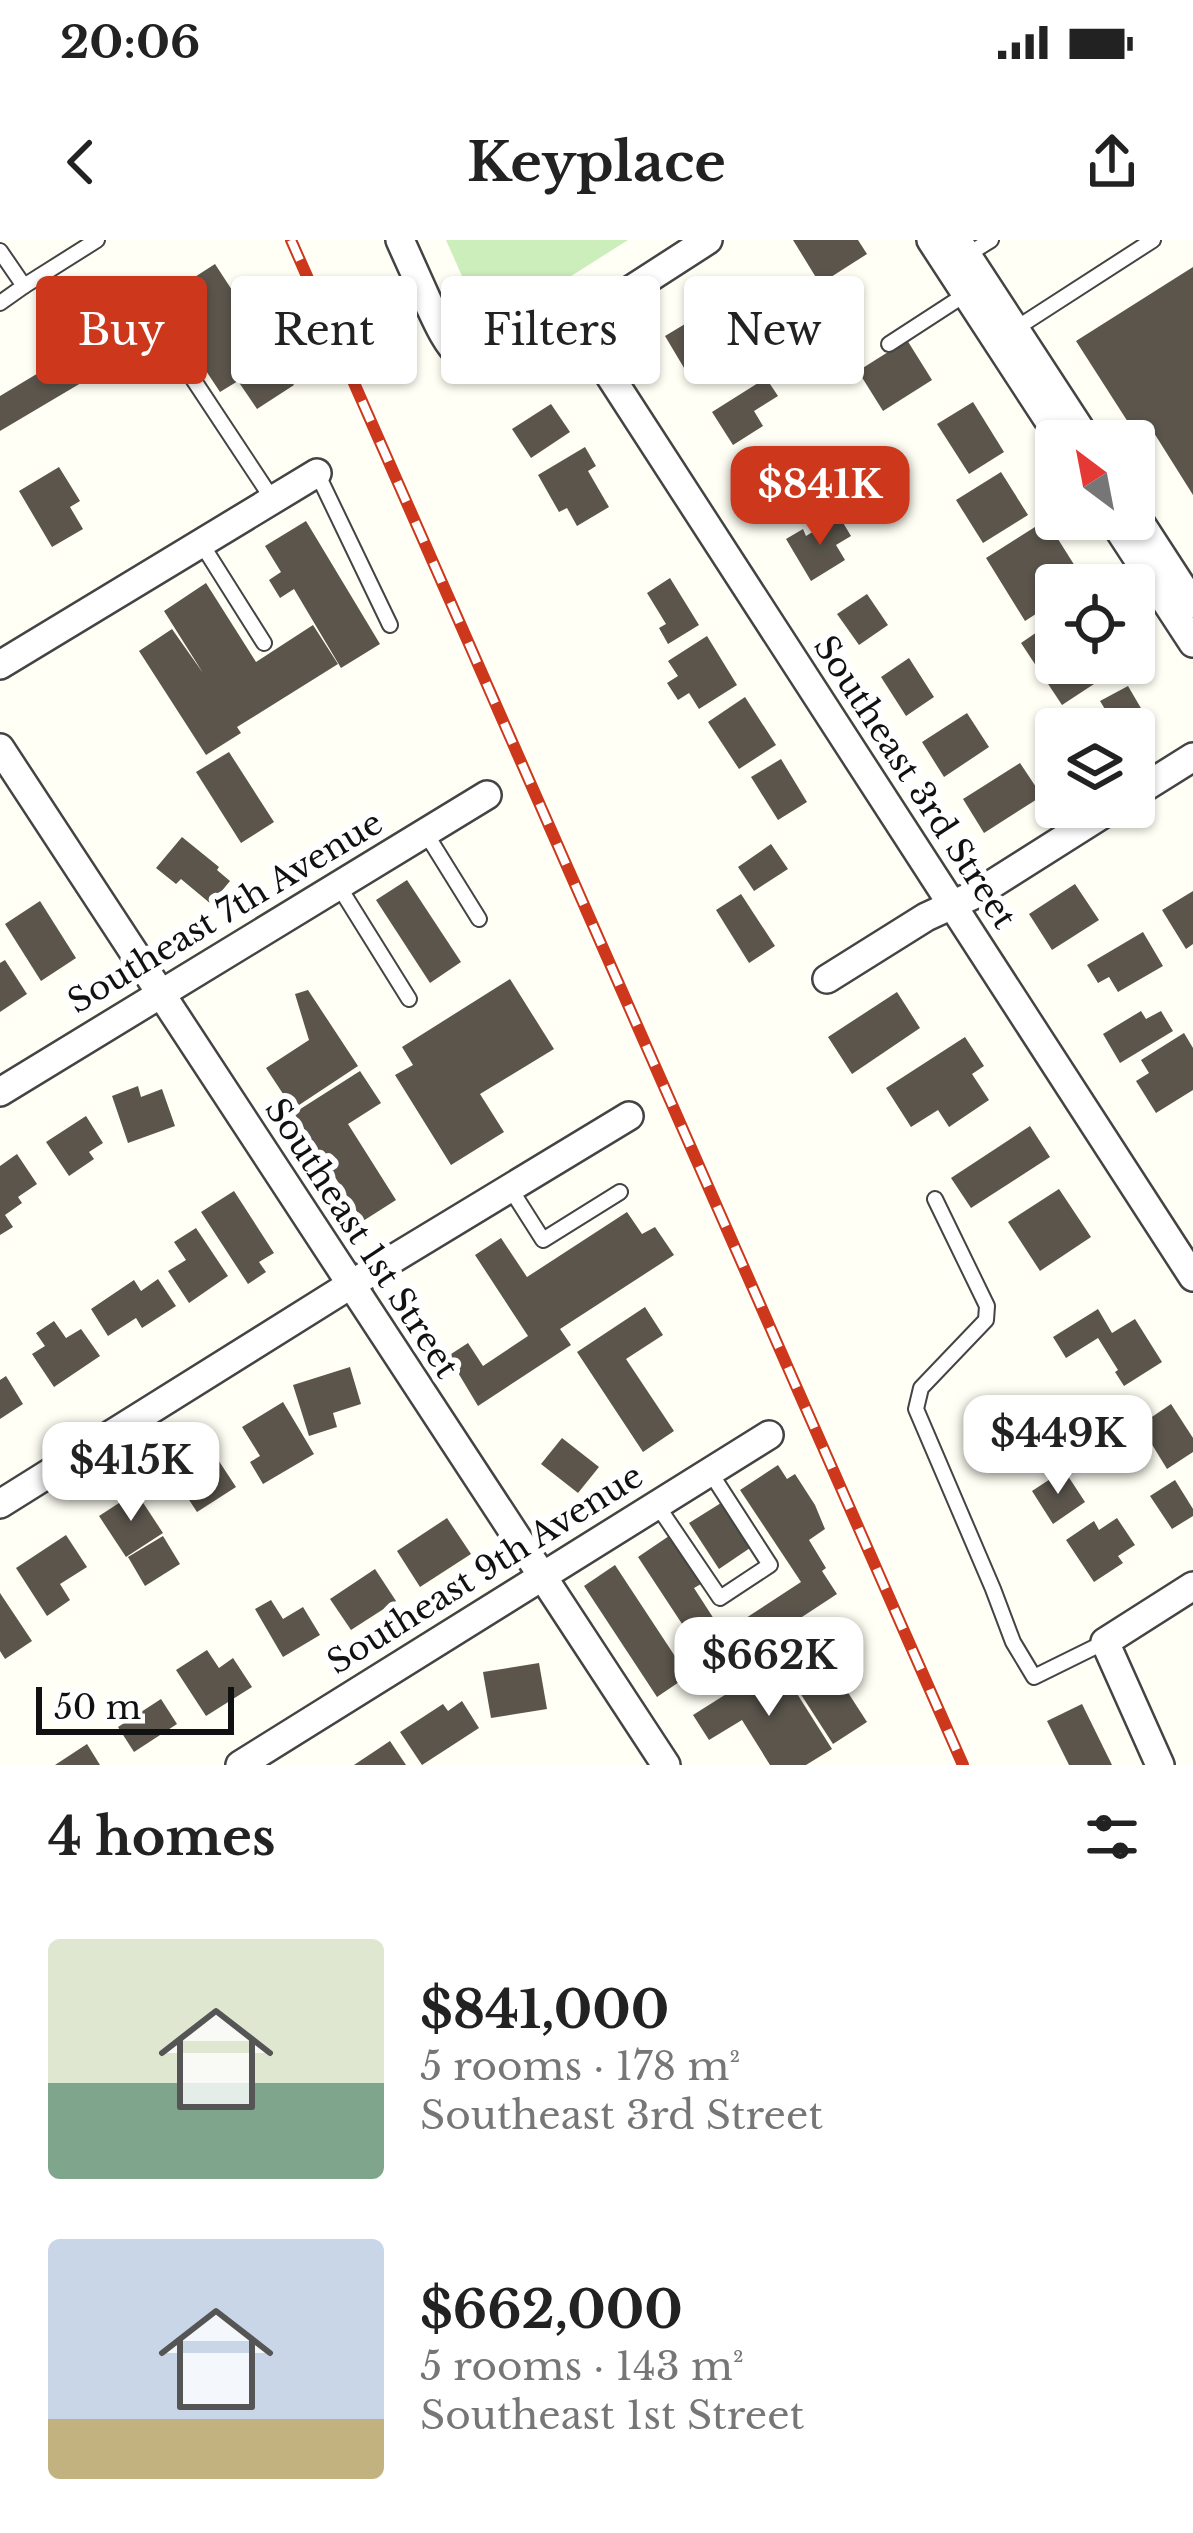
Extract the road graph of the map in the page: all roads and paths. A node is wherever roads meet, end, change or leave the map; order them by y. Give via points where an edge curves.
1 (97, 240) edge
2 (400, 240) edge
3 (708, 240) edge
4 (931, 240) edge
5 (991, 240) edge
6 (1153, 240) edge
7 (962, 248) edge
8 (0, 251) edge
9 (653, 276) edge
10 (24, 286) junction
11 (966, 295) junction
12 (0, 303) edge
13 (1015, 329) junction
14 (441, 331) edge
15 (889, 344) dead end
16 (196, 384) edge
17 (615, 384) edge
18 (1048, 420) edge
19 (1074, 420) edge
20 (317, 473) joint
21 (273, 500) junction
22 (1126, 540) edge
23 (1152, 540) edge
24 (201, 543) junction
25 (1193, 604) edge
26 (390, 625) dead end
27 (264, 643) dead end
28 (1193, 644) edge
29 (0, 665) edge
30 (0, 748) edge
31 (1193, 757) edge
32 (1155, 781) edge
33 (487, 794) dead end
34 (1081, 828) edge
35 (425, 832) junction
36 (338, 884) junction
37 (952, 905) junction
38 (479, 920) dead end
39 (827, 979) dead end
40 (159, 993) junction
41 (409, 999) dead end
42 (0, 1092) edge
43 (629, 1116) dead end
44 (510, 1188) junction
45 (620, 1192) dead end
46 (935, 1199) dead end
47 (1193, 1277) edge
48 (350, 1285) junction
49 (770, 1435) dead end
50 (710, 1472) junction
51 (0, 1504) edge
52 (657, 1504) junction
53 (541, 1576) junction
54 (1193, 1586) edge
55 (1105, 1642) junction
56 (240, 1765) edge
57 (666, 1765) edge
58 (1160, 1765) edge

1 - 10 lane
2 - 14 street
3 - 9 street
4 - 11 street
5 - 7 lane
6 - 13 lane
7 - 13 street
8 - 10 lane
10 - 12 lane
11 - 15 lane
11 - 18 street
13 - 19 street
16 - 21 lane
17 - 37 street, Southeast 3rd Street
20 - 21 street
20 - 26 lane
21 - 24 street
22 - 28 street
23 - 25 street
24 - 27 lane
24 - 29 street
30 - 40 street, Southeast 1st Street
31 - 32 street
33 - 35 street, Southeast 7th Avenue
34 - 37 street
35 - 36 street, Southeast 7th Avenue
35 - 38 lane
36 - 40 street, Southeast 7th Avenue
36 - 41 lane
37 - 39 street
37 - 47 street, Southeast 3rd Street
40 - 42 street, Southeast 7th Avenue
40 - 48 street, Southeast 1st Street
43 - 44 street
44 - 45 lane via 543,1240
44 - 48 street
46 - 55 lane via 987,1306 986,1320 921,1388 916,1409 1034,1677
48 - 51 street
48 - 53 street, Southeast 1st Street
49 - 50 street, Southeast 9th Avenue
50 - 52 street, Southeast 9th Avenue
50 - 52 lane via 770,1565 720,1598
52 - 53 street, Southeast 9th Avenue
53 - 56 street, Southeast 9th Avenue
53 - 57 street, Southeast 1st Street
54 - 55 street
55 - 58 street

